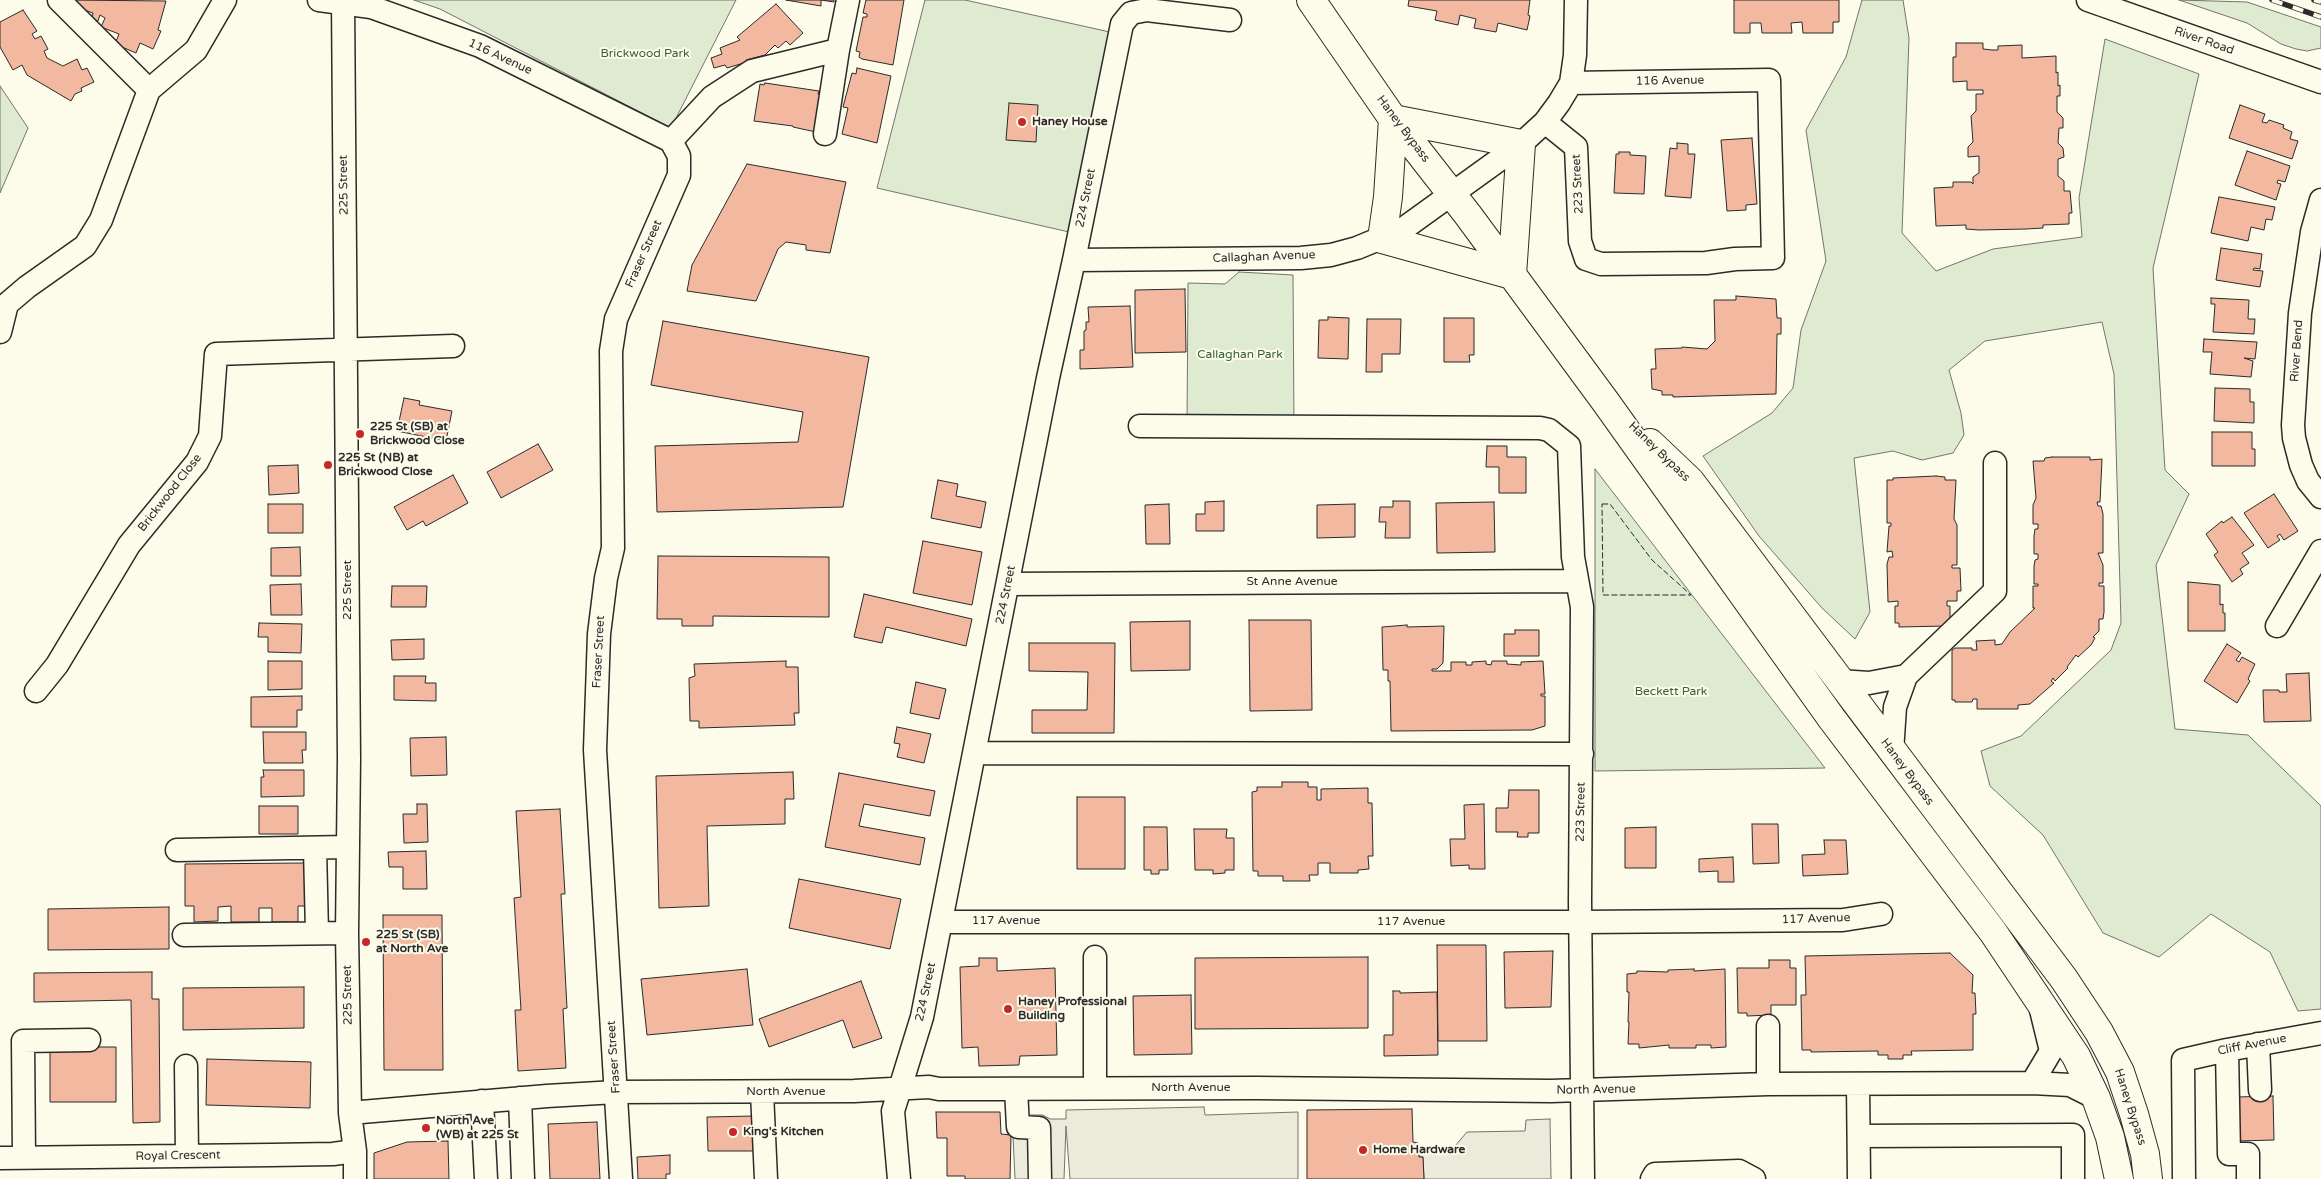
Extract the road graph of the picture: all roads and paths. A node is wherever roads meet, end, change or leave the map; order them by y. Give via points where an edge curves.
1 (59, 0) edge
2 (225, 0) edge
3 (319, 0) edge
4 (848, 0) edge
5 (1311, 0) edge
6 (1576, 0) edge
7 (2088, 0) edge
8 (343, 2) edge
9 (1230, 20) dead end
10 (838, 50) junction
11 (2321, 82) edge
12 (1571, 83) junction
13 (149, 90) junction
14 (1394, 119) junction
15 (1545, 122) junction
16 (826, 134) dead end
17 (671, 141) junction
18 (1520, 144) junction
19 (1451, 194) junction
20 (2321, 200) edge
21 (1382, 239) junction
22 (1586, 259) joint
23 (1074, 260) junction
24 (1512, 275) junction
25 (0, 332) edge
26 (453, 346) dead end
27 (346, 348) junction
28 (1605, 401) junction
29 (1140, 426) dead end
30 (1995, 463) dead end
31 (2321, 497) edge
32 (2321, 551) edge
33 (1576, 581) junction
34 (1008, 584) junction
35 (2277, 626) dead end
36 (1906, 676) junction
37 (1839, 681) junction
38 (36, 691) dead end
39 (1892, 752) junction
40 (975, 753) junction
41 (1582, 754) junction
42 (348, 847) junction
43 (315, 848) junction
44 (177, 850) dead end
45 (1881, 914) dead end
46 (941, 922) junction
47 (1580, 922) junction
48 (317, 933) junction
49 (347, 933) junction
50 (184, 935) dead end
51 (1094, 957) dead end
52 (2039, 998) junction
53 (1768, 1026) dead end
54 (2321, 1034) edge
55 (88, 1040) dead end
56 (2258, 1044) junction
57 (2227, 1050) junction
58 (186, 1066) dead end
59 (2032, 1082) junction
60 (1768, 1084) junction
61 (1858, 1084) junction
62 (898, 1088) junction
63 (1016, 1088) junction
64 (1095, 1088) junction
65 (1583, 1089) junction
66 (2260, 1090) dead end
67 (616, 1092) junction
68 (762, 1092) junction
69 (520, 1098) junction
70 (2096, 1098) junction
71 (482, 1101) junction
72 (350, 1112) junction
73 (1859, 1136) junction
74 (355, 1151) junction
75 (186, 1156) junction
76 (24, 1157) junction
77 (0, 1158) edge
78 (355, 1179) edge
79 (486, 1179) edge
80 (523, 1179) edge
81 (621, 1179) edge
82 (766, 1179) edge
83 (899, 1179) edge
84 (1040, 1179) edge
85 (1583, 1179) edge
86 (1652, 1179) edge
87 (1754, 1179) edge
88 (1859, 1179) edge
89 (2073, 1179) edge
90 (2119, 1179) edge
91 (2148, 1179) edge
92 (2184, 1179) edge
93 (2248, 1179) edge

1 - 13 street
2 - 13 street via 196,50
3 - 8 street, 116 Avenue
4 - 10 street
5 - 14 highway, Haney Bypass
6 - 12 street
7 - 11 street, River Road
8 - 17 street, 116 Avenue via 371,7 480,46
8 - 27 street, 225 Street
9 - 23 street, 224 Street via 1154,10 1131,13 1122,24
10 - 16 street
10 - 17 street via 752,71 712,97
12 - 15 street, Callaghan Avenue
12 - 22 street, 116 Avenue via 1769,80 1773,258 1706,264 1601,264
13 - 25 street via 101,220 85,246 7,304
14 - 18 highway
14 - 19 highway, Haney Bypass
14 - 21 highway
15 - 18 street, Callaghan Avenue
15 - 22 street, 223 Street via 1572,142 1578,153 1580,241
17 - 67 street, Fraser Street via 679,156 679,175 616,319 611,352 613,548 599,634 595,750
18 - 19 street, Callaghan Avenue
18 - 24 highway
19 - 21 street, Callaghan Avenue via 1418,220
19 - 24 highway, Haney Bypass
20 - 31 street, River Bend via 2312,232 2300,313 2293,425 2301,465 2308,481
21 - 23 street, Callaghan Avenue via 1331,255 1301,258
21 - 24 highway
23 - 34 street, 224 Street
24 - 28 highway, Haney Bypass
26 - 27 street, Brickwood Close
27 - 38 street, Brickwood Close via 216,354 210,436 197,462 129,545 57,665
27 - 42 street, 225 Street
28 - 37 highway, Haney Bypass via 1690,481
28 - 52 highway, Haney Bypass via 1832,719
29 - 33 street, 223 Street via 1549,430 1569,446
30 - 36 street via 1995,591
32 - 35 street
33 - 34 street, St Anne Avenue
33 - 41 street, 223 Street via 1582,607
34 - 40 street, 224 Street
36 - 37 street via 1869,683
36 - 39 street via 1895,707
37 - 39 highway, Haney Bypass
39 - 91 highway, Haney Bypass via 2064,979 2100,1032 2120,1072 2134,1114
40 - 41 street
40 - 46 street, 224 Street
41 - 47 street, 223 Street
42 - 43 street
42 - 49 street, 225 Street
43 - 44 street
43 - 48 street
45 - 47 street, 117 Avenue via 1843,920
46 - 47 street, 117 Avenue
46 - 62 street, 224 Street via 922,1017
47 - 65 street, 223 Street
48 - 49 street
48 - 50 street
49 - 72 street, 225 Street
51 - 64 street
52 - 59 street via 2051,1051
52 - 70 highway, Haney Bypass via 2076,1056
53 - 60 street
54 - 56 street, Cliff Avenue
55 - 76 street via 23,1041
56 - 57 street, Cliff Avenue
56 - 66 street
57 - 92 street, Cliff Avenue via 2183,1060
57 - 93 street via 2229,1154 2248,1154
58 - 75 street
59 - 61 street, North Avenue
59 - 70 street, North Avenue via 2070,1085
60 - 61 street, North Avenue
60 - 65 street, North Avenue
61 - 73 street
62 - 63 street, North Avenue
62 - 68 street, North Avenue
62 - 83 street, 224 Street via 893,1111
63 - 64 street, North Avenue
63 - 84 street via 1018,1127 1039,1128
64 - 65 street, North Avenue
65 - 85 street, 223 Street
67 - 68 street, North Avenue
67 - 69 street, North Avenue
67 - 81 street, Fraser Street
68 - 82 street
69 - 71 street, North Avenue
69 - 80 street
70 - 90 highway, Haney Bypass via 2110,1137
71 - 72 street, North Avenue
71 - 79 street
72 - 74 street, 225 Street
73 - 88 street
73 - 89 street via 2073,1135
74 - 75 street, Royal Crescent
74 - 78 street, 225 Street
75 - 76 street, Royal Crescent
76 - 77 street, Royal Crescent
86 - 87 street via 1655,1174 1739,1171

